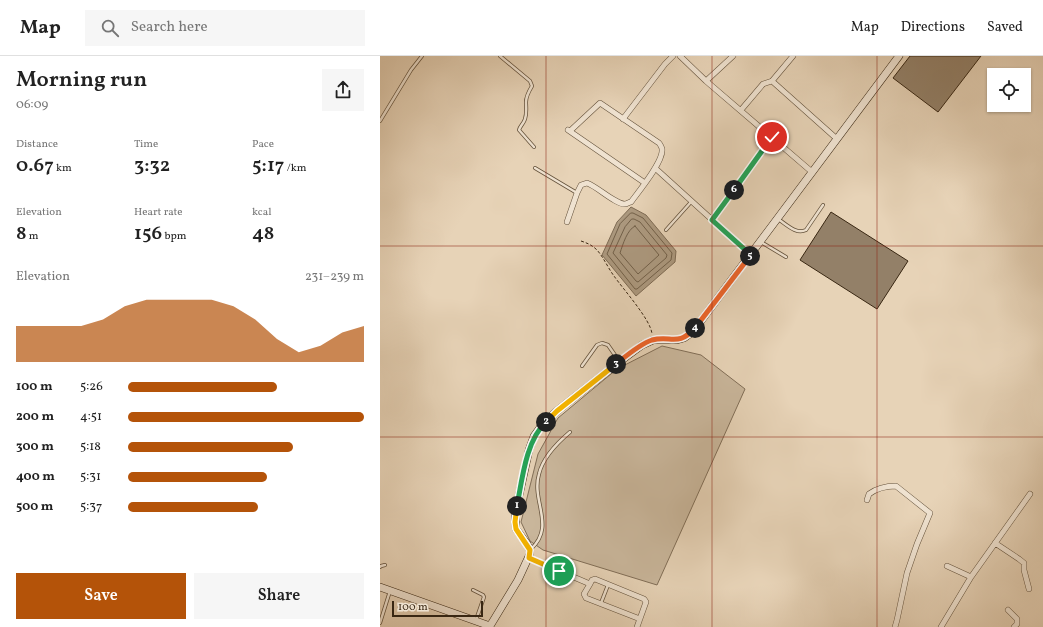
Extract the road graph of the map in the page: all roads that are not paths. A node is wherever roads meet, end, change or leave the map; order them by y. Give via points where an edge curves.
1 (422, 56) edge
2 (500, 56) edge
3 (673, 56) edge
4 (680, 56) edge
5 (733, 56) edge
6 (793, 56) edge
7 (899, 56) edge
8 (706, 81) junction
9 (772, 81) junction
10 (741, 110) junction
11 (623, 119) junction
12 (380, 121) edge
13 (772, 137) junction
14 (837, 139) junction
15 (534, 147) dead end
16 (535, 168) dead end
17 (655, 168) junction
18 (812, 172) junction
19 (645, 183) junction
20 (577, 193) junction
21 (691, 201) junction
22 (823, 205) dead end
23 (778, 219) junction
24 (712, 220) junction
25 (568, 222) dead end
26 (666, 230) dead end
27 (761, 242) junction
28 (751, 255) junction
29 (786, 257) dead end
30 (619, 362) junction
31 (582, 366) dead end
32 (570, 432) dead end
33 (1030, 494) dead end
34 (867, 500) dead end
35 (995, 543) junction
36 (530, 550) junction
37 (529, 558) junction
38 (385, 565) dead end
39 (947, 566) dead end
40 (380, 567) edge
41 (971, 577) junction
42 (590, 584) junction
43 (608, 585) junction
44 (380, 587) edge
45 (1029, 589) dead end
46 (473, 590) dead end
47 (390, 591) junction
48 (601, 603) junction
49 (1008, 610) dead end
50 (640, 619) junction
51 (476, 621) junction
52 (380, 623) edge
53 (488, 626) edge
54 (637, 627) edge
55 (895, 627) edge
56 (941, 627) edge
57 (1014, 627) edge

1 - 12 lane
2 - 15 lane via 530,81 532,86 526,100 524,121 518,130
3 - 11 street
4 - 8 street
5 - 8 street
6 - 9 street
7 - 14 street
8 - 10 street
9 - 10 street via 763,84
9 - 14 street
10 - 13 street
11 - 17 street via 659,143 662,148 661,155
11 - 19 street via 600,103 569,130
13 - 18 street
13 - 24 street
14 - 18 street
16 - 20 lane
17 - 19 street
17 - 21 street
18 - 23 street
19 - 20 street via 631,202 625,204 587,183 581,185
20 - 25 street
21 - 24 street
21 - 26 lane
22 - 23 lane via 802,232 797,232
23 - 27 street
24 - 28 street
27 - 28 street
27 - 29 lane
28 - 30 street via 691,333 677,340 653,340
30 - 31 lane via 608,345 602,343 597,345
30 - 36 street via 557,411 534,436 515,514 516,529
32 - 36 lane via 550,453 539,473 537,492 543,530
33 - 35 street
34 - 55 street via 868,494 873,491 896,486 930,513 907,573
35 - 41 street
35 - 45 street via 1024,563
36 - 37 street
37 - 42 street
37 - 53 street
38 - 40 lane
39 - 41 street
41 - 56 street
42 - 43 street via 595,579
42 - 48 street via 584,594 586,598
43 - 48 lane
43 - 50 street via 645,600
44 - 47 street
46 - 51 lane via 484,597
47 - 51 street
47 - 52 lane
48 - 50 street
49 - 57 street via 1017,619
50 - 54 street
51 - 53 street

